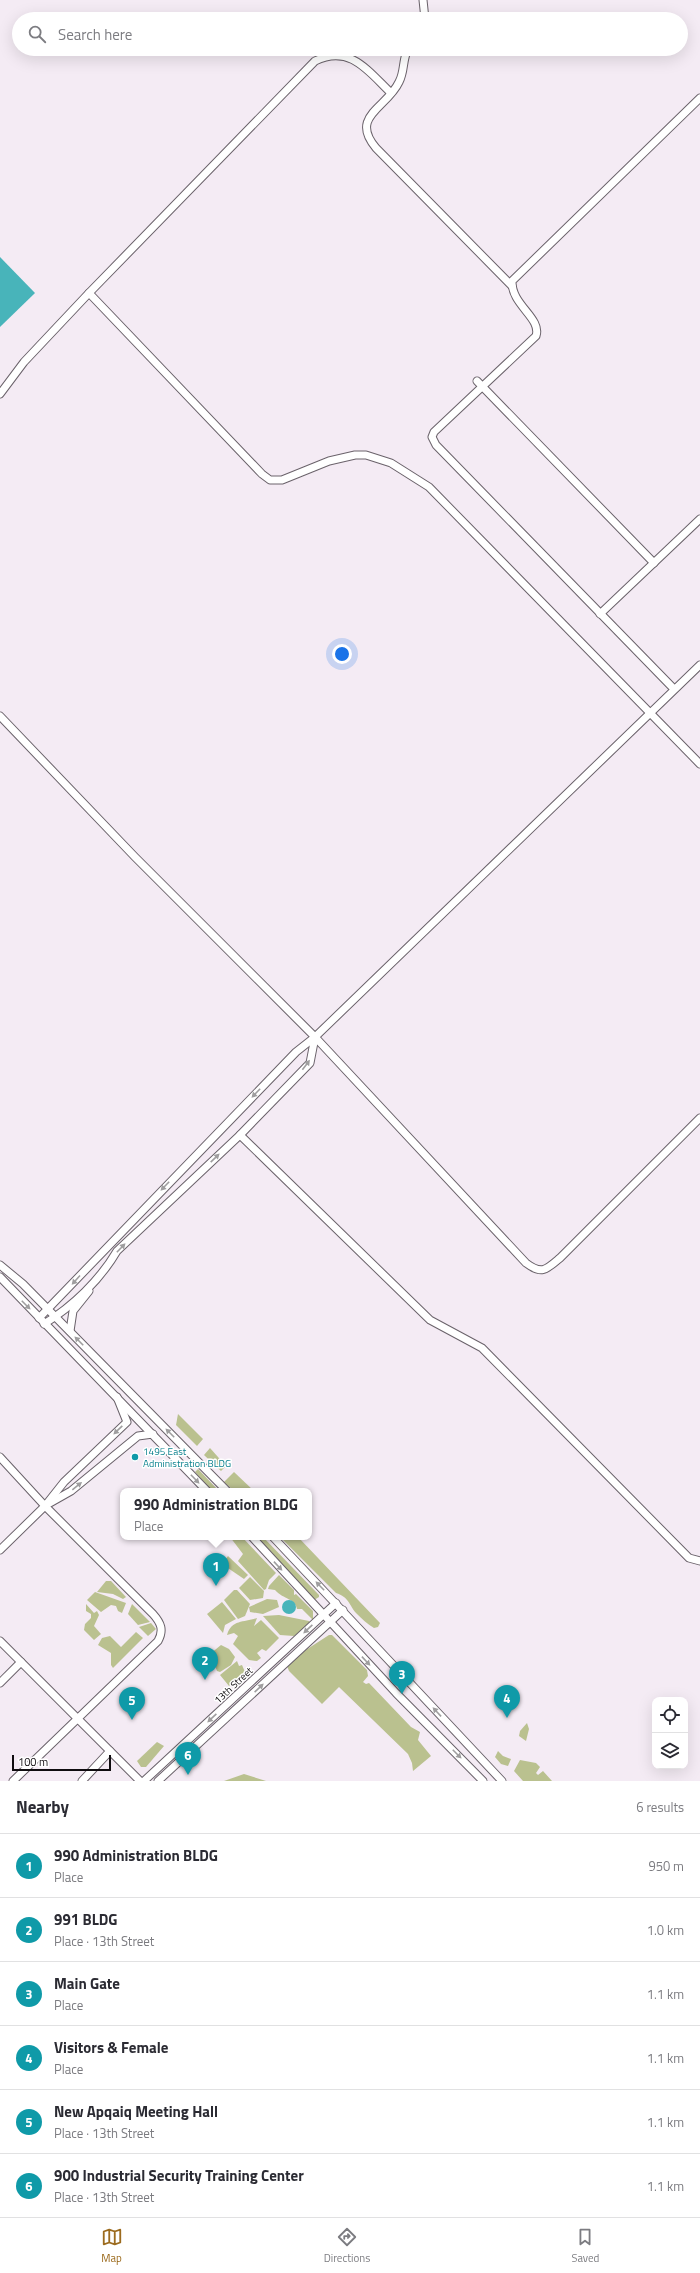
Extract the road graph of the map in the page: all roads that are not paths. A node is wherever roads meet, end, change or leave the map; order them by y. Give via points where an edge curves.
1 (423, 0) edge
2 (424, 12) edge
3 (332, 56) edge
4 (340, 56) edge
5 (404, 56) edge
6 (391, 93) junction
7 (700, 98) edge
8 (512, 286) junction
9 (89, 293) junction
10 (476, 380) dead end
11 (483, 387) junction
12 (0, 394) edge
13 (700, 519) edge
14 (654, 563) junction
15 (600, 614) junction
16 (700, 665) edge
17 (674, 689) junction
18 (649, 712) junction
19 (0, 716) edge
20 (700, 764) edge
21 (315, 1037) junction
22 (700, 1118) edge
23 (240, 1135) junction
24 (0, 1265) edge
25 (108, 1268) junction
26 (0, 1277) edge
27 (48, 1310) junction
28 (55, 1317) junction
29 (42, 1321) junction
30 (70, 1331) junction
31 (117, 1397) junction
32 (153, 1434) junction
33 (0, 1457) edge
34 (204, 1488) edge
35 (224, 1488) edge
36 (45, 1506) junction
37 (255, 1540) edge
38 (276, 1540) edge
39 (0, 1550) edge
40 (700, 1561) edge
41 (336, 1603) junction
42 (343, 1610) junction
43 (323, 1615) junction
44 (330, 1622) junction
45 (0, 1641) edge
46 (21, 1662) junction
47 (0, 1682) edge
48 (77, 1718) junction
49 (110, 1751) junction
50 (13, 1781) edge
51 (82, 1781) edge
52 (140, 1781) edge
53 (144, 1781) edge
54 (158, 1781) edge
55 (483, 1781) edge
56 (502, 1781) edge

1 - 2 street
3 - 9 street via 315,61
4 - 6 street via 352,59 363,66
5 - 6 street via 399,83
6 - 8 street via 366,121 368,139
7 - 8 street via 517,275 512,281
8 - 11 street via 514,296 538,331 536,336
9 - 12 street via 24,362
9 - 18 street via 270,480 282,480 343,457 366,455 391,463 429,487
10 - 11 street
11 - 14 street
11 - 15 street via 434,432 433,442
13 - 14 street
14 - 15 street
15 - 17 street
16 - 17 street
17 - 18 street
18 - 20 street
18 - 21 street
19 - 21 street via 135,857
21 - 22 street via 535,1270 542,1271 560,1258
23 -> 21 street via 310,1063
21 -> 27 street via 285,1063
25 -> 23 street via 117,1251
23 - 40 street via 430,1320 482,1348 689,1558
24 - 27 street
25 - 28 street
25 - 30 street via 73,1311
26 -> 29 street
27 - 28 street
27 - 29 street
28 - 29 street
28 - 30 street
29 - 31 street
35 -> 30 street
31 - 32 street
31 -> 36 street via 127,1422 64,1482
32 -> 34 street
36 -> 32 street via 71,1491 138,1436
33 - 36 street
36 - 39 street
36 - 48 street via 153,1614 160,1622 162,1633 158,1641
37 -> 43 street
41 -> 38 street
41 - 42 street
41 - 43 street, 13th Street
42 - 44 street, 13th Street
56 -> 42 street
43 - 44 street
43 -> 53 street, 13th Street
54 -> 44 street, 13th Street
44 -> 55 street
45 - 46 street
46 - 47 street
46 - 48 street
48 - 49 street
48 - 50 street
49 - 51 street
49 - 52 street

